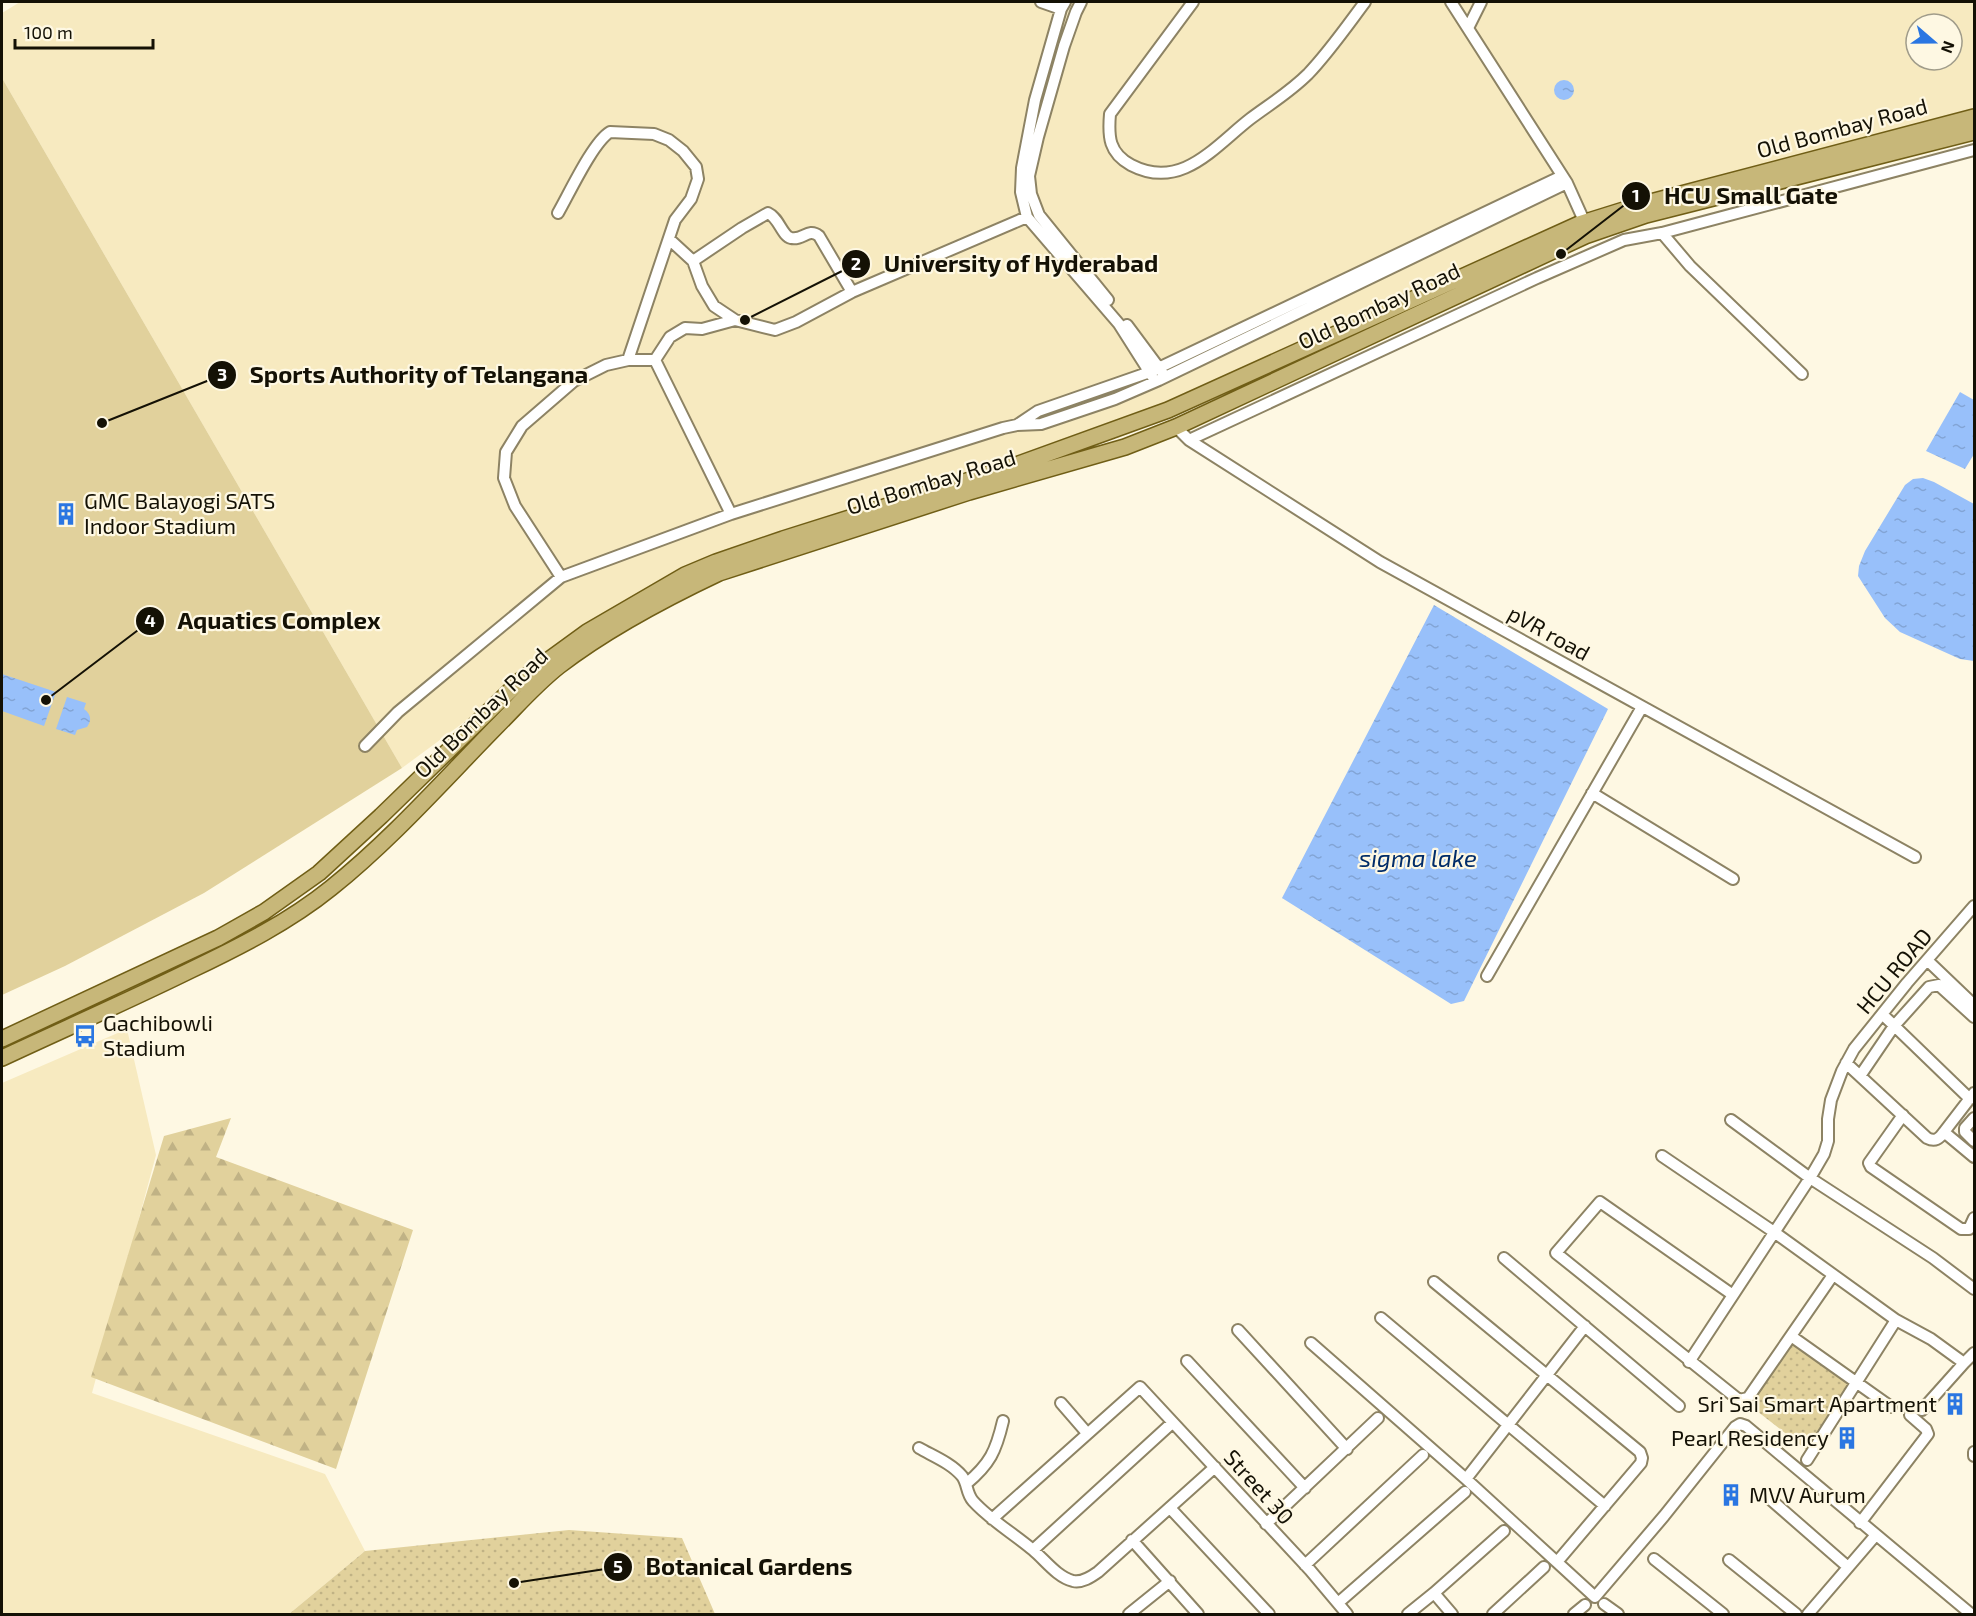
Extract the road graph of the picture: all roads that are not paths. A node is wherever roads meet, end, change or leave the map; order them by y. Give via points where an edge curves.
1 (1041, 2) edge
2 (1081, 2) edge
3 (1193, 2) edge
4 (1365, 2) edge
5 (1450, 2) edge
6 (1481, 2) edge
7 (1063, 5) edge
8 (1468, 27) junction
9 (1974, 117) edge
10 (1974, 132) edge
11 (1974, 150) edge
12 (1564, 180) junction
13 (558, 213) dead end
14 (1027, 217) junction
15 (1585, 223) junction
16 (1662, 233) junction
17 (669, 239) junction
18 (693, 261) junction
19 (852, 292) junction
20 (735, 320) junction
21 (628, 360) junction
22 (655, 360) junction
23 (1802, 374) dead end
24 (1158, 375) junction
25 (1176, 427) junction
26 (1189, 440) junction
27 (731, 514) junction
28 (561, 577) junction
29 (1641, 707) junction
30 (365, 746) dead end
31 (1592, 793) junction
32 (1915, 857) dead end
33 (1733, 879) dead end
34 (1974, 906) edge
35 (1927, 960) junction
36 (1487, 976) dead end
37 (1974, 1005) edge
38 (1882, 1014) junction
39 (1974, 1017) edge
40 (46, 1019) junction
41 (1894, 1026) junction
42 (53, 1035) junction
43 (2, 1039) edge
44 (2, 1059) edge
45 (1846, 1063) junction
46 (1860, 1076) junction
47 (1972, 1096) edge
48 (1903, 1115) junction
49 (1974, 1118) edge
50 (1731, 1120) dead end
51 (1944, 1132) junction
52 (1974, 1141) edge
53 (1662, 1156) dead end
54 (1974, 1157) edge
55 (1810, 1178) junction
56 (1974, 1218) edge
57 (1774, 1232) junction
58 (1504, 1258) dead end
59 (1833, 1275) junction
60 (1434, 1282) dead end
61 (1974, 1289) edge
62 (1733, 1295) junction
63 (1381, 1318) dead end
64 (1896, 1320) junction
65 (1585, 1326) junction
66 (1238, 1330) dead end
67 (1791, 1336) junction
68 (1311, 1343) dead end
69 (1974, 1353) edge
70 (1186, 1360) dead end
71 (1689, 1362) junction
72 (1964, 1363) junction
73 (1547, 1376) junction
74 (1857, 1384) junction
75 (1061, 1403) dead end
76 (1679, 1406) dead end
77 (1891, 1407) dead end
78 (1922, 1410) dead end
79 (1910, 1415) dead end
80 (1378, 1418) dead end
81 (1003, 1421) dead end
82 (1173, 1423) junction
83 (1509, 1426) junction
84 (1087, 1433) junction
85 (919, 1448) dead end
86 (1347, 1449) junction
87 (1974, 1452) edge
88 (1423, 1455) dead end
89 (1974, 1456) edge
90 (1807, 1460) dead end
91 (1215, 1467) junction
92 (1466, 1479) junction
93 (966, 1484) junction
94 (1305, 1488) junction
95 (1465, 1492) dead end
96 (1770, 1499) dead end
97 (1605, 1506) junction
98 (1170, 1508) junction
99 (992, 1519) junction
100 (1860, 1522) junction
101 (1266, 1524) junction
102 (1504, 1531) dead end
103 (1875, 1536) junction
104 (1132, 1540) junction
105 (1032, 1550) junction
106 (1654, 1559) dead end
107 (1729, 1560) dead end
108 (1557, 1562) junction
109 (1305, 1565) junction
110 (1544, 1567) dead end
111 (1848, 1567) junction
112 (1170, 1581) junction
113 (1434, 1593) junction
114 (1338, 1603) junction
115 (1604, 1604) dead end
116 (1585, 1605) dead end
117 (1129, 1614) edge
118 (1198, 1614) edge
119 (1269, 1614) edge
120 (1347, 1614) edge
121 (1408, 1614) edge
122 (1452, 1614) edge
123 (1493, 1614) edge
124 (1574, 1614) edge
125 (1618, 1614) edge
126 (1723, 1614) edge
127 (1796, 1614) edge
128 (1808, 1614) edge
129 (1971, 1614) edge

1 - 7 street
2 - 24 street via 1035,147 1029,176 1031,194 1039,215
3 - 4 street via 1110,114 1111,145 1119,159 1139,169 1168,173 1182,170 1214,151 1309,73
5 - 8 street
6 - 8 street
7 - 14 street via 1035,100 1022,168 1021,192
8 - 12 street
9 - 15 main road, Old Bombay Road via 1643,204
10 - 25 main road, Old Bombay Road via 1646,215 1585,236
11 - 16 street
12 - 15 street
12 - 24 street
13 - 17 street via 605,134 654,134 683,151 696,167 698,179
14 - 19 street
14 - 24 street
15 - 40 main road, Old Bombay Road via 1168,410 1008,468 783,539 685,575 587,632 521,680 319,873 264,912 218,938
16 - 23 street via 1690,266
16 - 26 street via 1624,240 1537,278
17 - 18 street
17 - 21 street
18 - 19 street via 768,213 791,238 816,233
18 - 20 street via 714,306
19 - 20 street via 775,330
20 - 22 street via 702,329 685,328 670,337
21 - 22 street
21 - 28 street via 606,365 574,381 522,426 506,452 504,478 515,506
22 - 27 street
24 - 27 street via 1116,399 1041,424 1017,425
25 - 26 street, pVR road
25 - 42 main road, Old Bombay Road via 1125,447 969,492 719,573 660,602 558,667 330,889 226,953
26 - 29 street, pVR road via 1380,562
27 - 28 street
28 - 30 street via 398,712
29 - 31 street
29 - 32 street, pVR road
31 - 33 street
31 - 36 street
34 - 35 street, HCU ROAD
35 - 37 street
35 - 38 street, HCU ROAD
38 - 41 street
38 - 45 street, HCU ROAD
39 - 41 street via 1942,987 1934,986
40 - 42 main road
40 - 43 main road, Old Bombay Road
41 - 46 street
41 - 47 street
42 - 44 main road, Old Bombay Road
45 - 46 street
45 - 55 street, HCU ROAD via 1831,1100 1824,1154
46 - 48 street
47 - 51 street
48 - 51 street via 1932,1140
48 - 56 street via 1869,1163 1871,1167 1961,1229 1969,1229
49 - 52 street via 1965,1128
50 - 55 street
51 - 54 street
53 - 57 street
55 - 57 street, HCU ROAD
55 - 61 street
57 - 59 street
57 - 62 street, HCU ROAD
58 - 65 street
59 - 64 street
59 - 67 street
60 - 73 street
62 - 71 street, HCU ROAD
62 - 71 street via 1600,1202 1556,1253
63 - 83 street
64 - 72 street
64 - 74 street
65 - 73 street
65 - 76 street
66 - 86 street
67 - 71 street via 1743,1401
67 - 74 street
68 - 92 street
69 - 72 street
70 - 94 street
72 - 78 street
73 - 83 street
73 - 97 street via 1640,1452 1641,1464
74 - 77 street
74 - 90 street
75 - 84 street
79 - 100 street via 1928,1434
80 - 86 street
81 - 93 street via 993,1455
82 - 84 street, Street 30 via 1140,1387
82 - 91 street, Street 30
82 - 105 street
83 - 92 street
83 - 97 street
84 - 99 street
85 - 93 street via 952,1467
86 - 94 street
87 - 89 street
88 - 109 street
91 - 98 street
91 - 101 street, Street 30
92 - 108 street
93 - 99 street via 971,1499
94 - 101 street
95 - 114 street
96 - 111 street
97 - 108 street
98 - 104 street
98 - 119 street
99 - 105 street
100 - 103 street
100 - 108 street via 1740,1424 1595,1597
101 - 109 street, Street 30
102 - 113 street
103 - 111 street
103 - 129 street
104 - 105 street via 1086,1580 1074,1581 1059,1574
104 - 112 street
106 - 126 street
107 - 127 street
109 - 114 street, Street 30
110 - 123 street
111 - 128 street
112 - 117 street
112 - 118 street
113 - 121 street
113 - 122 street
114 - 120 street, Street 30
115 - 125 street
116 - 124 street

